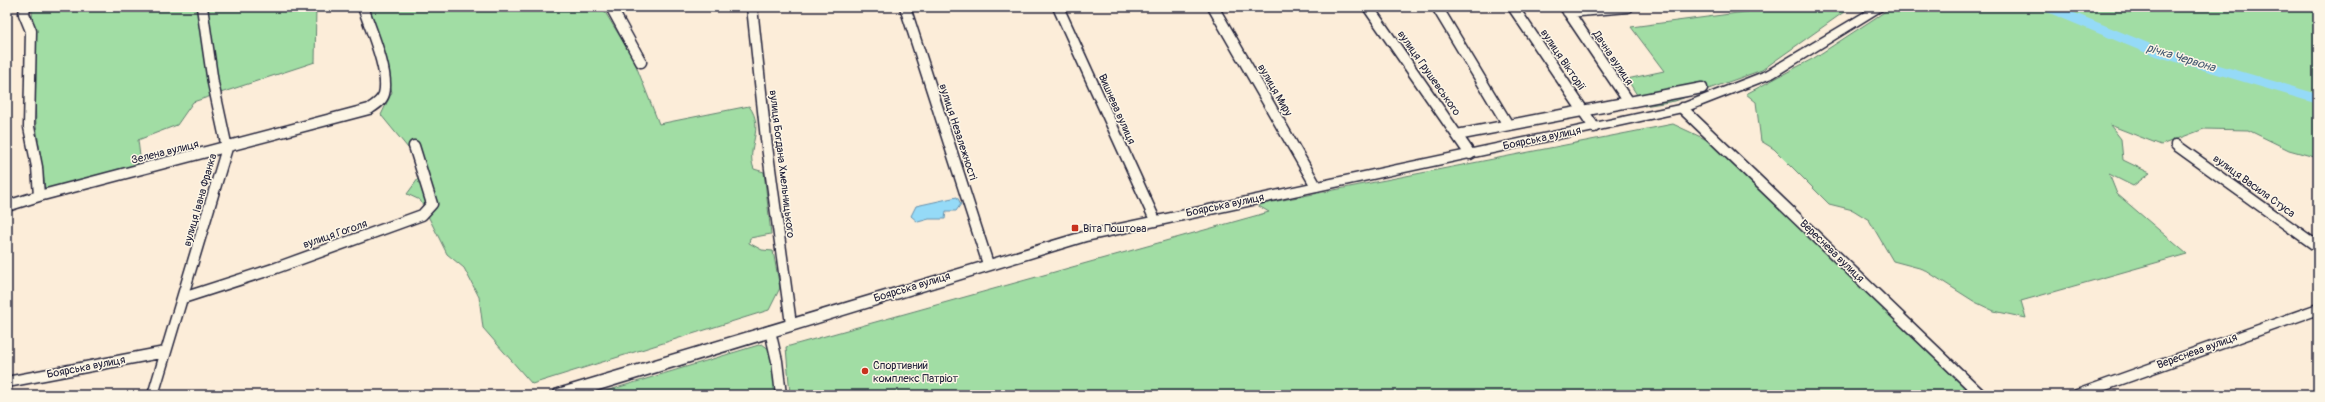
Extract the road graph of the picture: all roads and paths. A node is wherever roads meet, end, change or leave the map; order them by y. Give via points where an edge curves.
1 (25, 7) edge
2 (202, 7) edge
3 (363, 7) edge
4 (610, 7) edge
5 (752, 7) edge
6 (905, 7) edge
7 (1058, 7) edge
8 (1213, 7) edge
9 (1368, 7) edge
10 (1437, 7) edge
11 (1513, 7) edge
12 (1628, 7) edge
13 (1882, 7) edge
14 (1566, 10) edge
15 (641, 62) dead end
16 (1702, 88) dead end
17 (1629, 102) junction
18 (1682, 108) junction
19 (1583, 111) junction
20 (1508, 125) junction
21 (1594, 127) junction
22 (1457, 135) junction
23 (2176, 145) dead end
24 (414, 146) dead end
25 (227, 148) junction
26 (1470, 154) junction
27 (1316, 186) junction
28 (39, 196) junction
29 (7, 206) edge
30 (1154, 220) junction
31 (2318, 247) edge
32 (988, 264) junction
33 (183, 298) junction
34 (2318, 309) edge
35 (791, 324) junction
36 (770, 331) junction
37 (165, 352) junction
38 (7, 382) edge
39 (2083, 394) edge
40 (154, 395) edge
41 (561, 395) edge
42 (781, 395) edge
43 (1981, 395) edge

1 - 28 street via 24,14 31,31 29,127 37,167
2 - 25 street, вулиця Івана Франка via 213,83
3 - 25 street, Зелена вулиця via 381,67 384,93 378,102 369,108 344,116
4 - 15 street
5 - 35 street, вулиця Богдана Хмельницького via 766,139
6 - 32 street, вулиця Незалежності
7 - 30 street, Вишнева вулиця
8 - 27 street, вулиця Миру
9 - 22 street, вулиця Грушевського
10 - 20 street
11 - 19 street, вулиця Вікторії
12 - 14 street
13 - 18 street, Боярська вулиця via 1770,74
14 - 17 street, Дачна вулиця
16 - 17 street
17 - 19 street
18 - 21 street, Боярська вулиця
18 - 43 street, Вереснева вулиця
19 - 20 street
19 - 21 street, вулиця Вікторії
20 - 22 street
21 - 26 street, Боярська вулиця
22 - 26 street, вулиця Грушевського
23 - 31 street, вулиця Василя Стуса
24 - 33 street, вулиця Гоголя via 432,204 422,215 276,268
25 - 28 street, Зелена вулиця
25 - 33 street, вулиця Івана Франка
26 - 27 street, Боярська вулиця
27 - 30 street, Боярська вулиця
28 - 29 street, Зелена вулиця
30 - 32 street, Боярська вулиця
32 - 35 street, Боярська вулиця
33 - 37 street, вулиця Івана Франка
34 - 39 street, Вереснева вулиця
35 - 36 street, Боярська вулиця
36 - 41 street, Боярська вулиця
36 - 42 street
37 - 38 street, Боярська вулиця
37 - 40 street, вулиця Івана Франка

